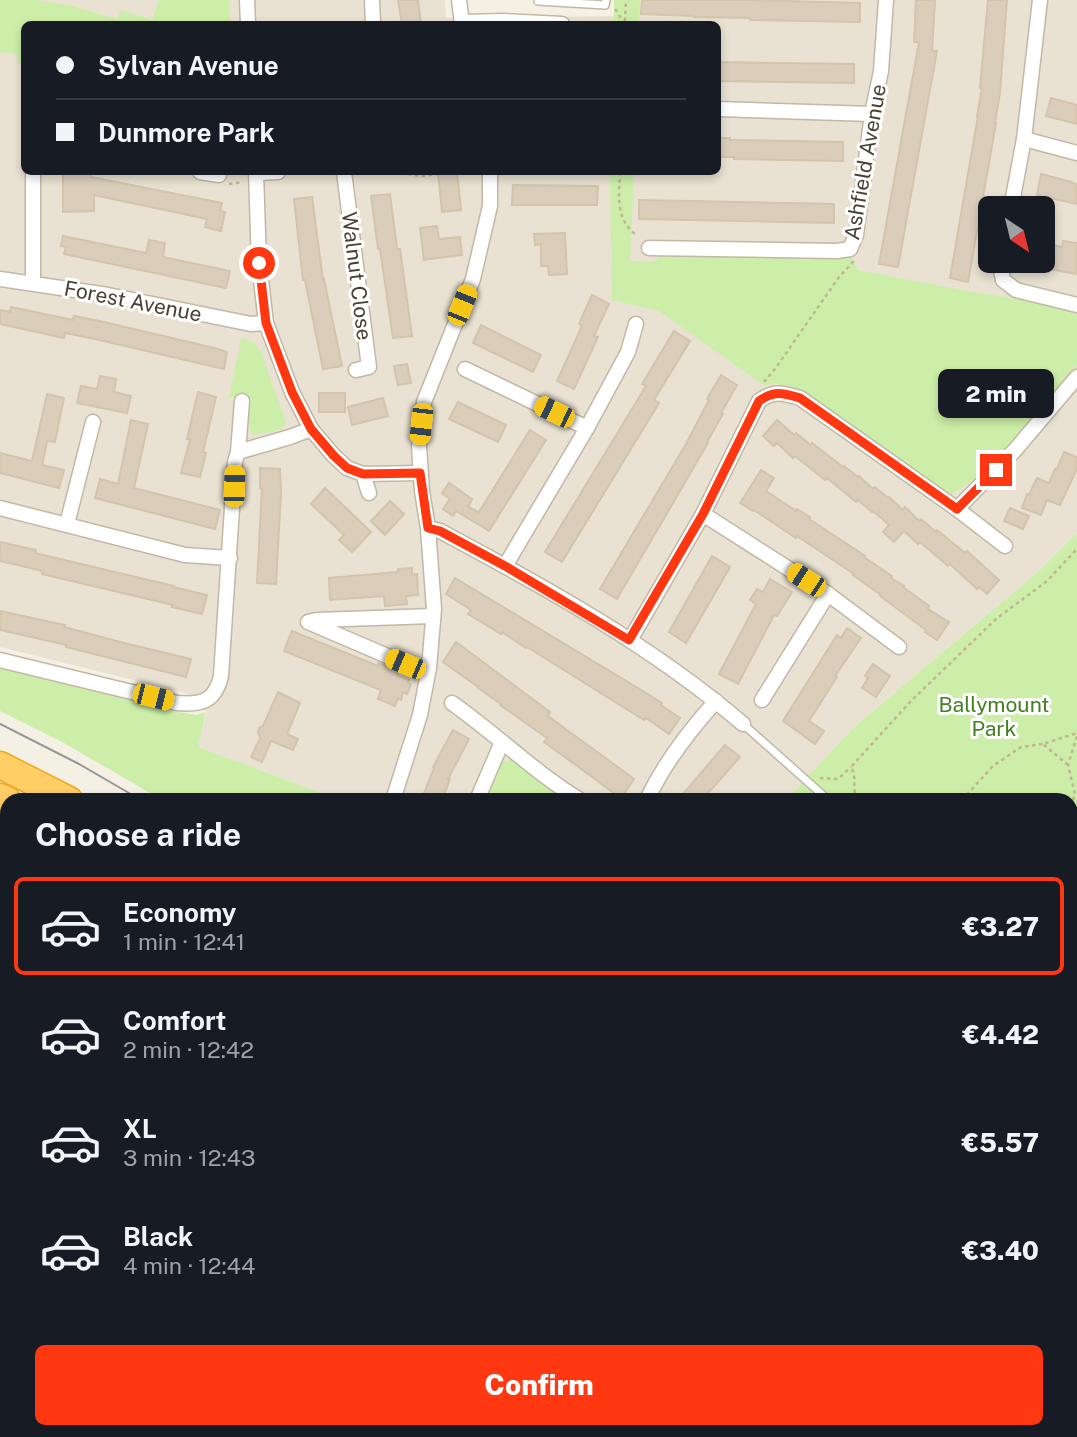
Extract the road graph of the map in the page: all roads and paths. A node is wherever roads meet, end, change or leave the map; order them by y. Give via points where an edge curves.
1 (247, 0) edge
2 (372, 0) edge
3 (458, 0) edge
4 (626, 0) edge
5 (886, 0) edge
6 (1040, 0) edge
7 (538, 1) edge
8 (606, 2) edge
9 (248, 21) edge
10 (373, 21) edge
11 (462, 21) edge
12 (623, 21) edge
13 (625, 21) edge
14 (721, 109) edge
15 (872, 114) junction
16 (1024, 139) junction
17 (1077, 153) edge
18 (33, 175) edge
19 (210, 175) edge
20 (256, 175) edge
21 (344, 175) edge
22 (490, 175) edge
23 (620, 175) edge
24 (224, 179) joint
25 (243, 182) dead end
26 (1013, 196) edge
27 (636, 234) dead end
28 (649, 248) dead end
29 (858, 258) dead end
30 (1002, 273) edge
31 (0, 279) edge
32 (33, 283) junction
33 (1077, 304) edge
34 (266, 323) junction
35 (636, 324) dead end
36 (465, 369) dead end
37 (356, 370) dead end
38 (1077, 377) edge
39 (760, 387) dead end
40 (242, 401) dead end
41 (93, 422) dead end
42 (587, 428) junction
43 (311, 429) junction
44 (238, 452) junction
45 (420, 473) junction
46 (363, 474) junction
47 (369, 493) dead end
48 (0, 508) edge
49 (957, 509) junction
50 (703, 514) junction
51 (67, 524) junction
52 (428, 528) junction
53 (1005, 546) dead end
54 (1077, 549) edge
55 (230, 558) junction
56 (505, 566) junction
57 (828, 594) junction
58 (433, 616) junction
59 (629, 640) junction
60 (899, 647) dead end
61 (0, 660) edge
62 (427, 673) junction
63 (762, 700) dead end
64 (716, 701) junction
65 (452, 703) dead end
66 (743, 724) joint
67 (1077, 735) edge
68 (502, 742) junction
69 (1043, 744) junction
70 (0, 765) edge
71 (1068, 765) junction
72 (851, 767) junction
73 (814, 776) dead end
74 (55, 793) edge
75 (395, 793) edge
76 (480, 793) edge
77 (570, 793) edge
78 (650, 793) edge
79 (821, 793) edge
80 (855, 793) edge
81 (968, 793) edge
82 (1075, 793) edge

1 - 9 street
2 - 10 street
3 - 11 street
4 - 13 path
5 - 15 street, Ashfield Avenue via 881,71
6 - 16 street
7 - 8 lane
8 - 12 path
14 - 15 street
15 - 28 street, Ashfield Avenue via 856,235 850,249
16 - 17 street
16 - 26 street
18 - 32 street
19 - 24 street
20 - 34 street
21 - 37 street, Walnut Close via 369,367
22 - 45 street via 489,206 473,279 424,402
23 - 27 path via 618,203 628,228
24 - 25 path
29 - 39 path via 839,277
30 - 33 street via 1016,290
31 - 32 street, Forest Avenue
32 - 34 street, Forest Avenue via 251,324
34 - 43 street
35 - 42 street via 628,352
36 - 42 street
38 - 49 street
40 - 44 street
41 - 51 street
42 - 56 street
43 - 44 street
43 - 46 street via 347,468
44 - 55 street
45 - 46 street
45 - 52 street
46 - 47 street
48 - 51 street
49 - 50 street via 800,398 785,393 768,394 759,401
49 - 53 street
50 - 57 street
50 - 59 street
51 - 55 street via 185,555
52 - 56 street
52 - 58 street
54 - 72 path via 1047,581 958,655
55 - 61 street via 221,676 218,689 200,703 177,703
56 - 59 street
57 - 60 street
57 - 63 street
58 - 62 street
58 - 62 street via 303,621
59 - 64 street
62 - 75 street
64 - 66 street
64 - 78 street
65 - 68 street
66 - 79 lane
67 - 69 path
67 - 71 path
68 - 76 street
68 - 77 street
69 - 71 path
69 - 81 path via 1021,747 993,766
70 - 74 highway
71 - 82 path
72 - 73 path via 838,779
72 - 80 path

